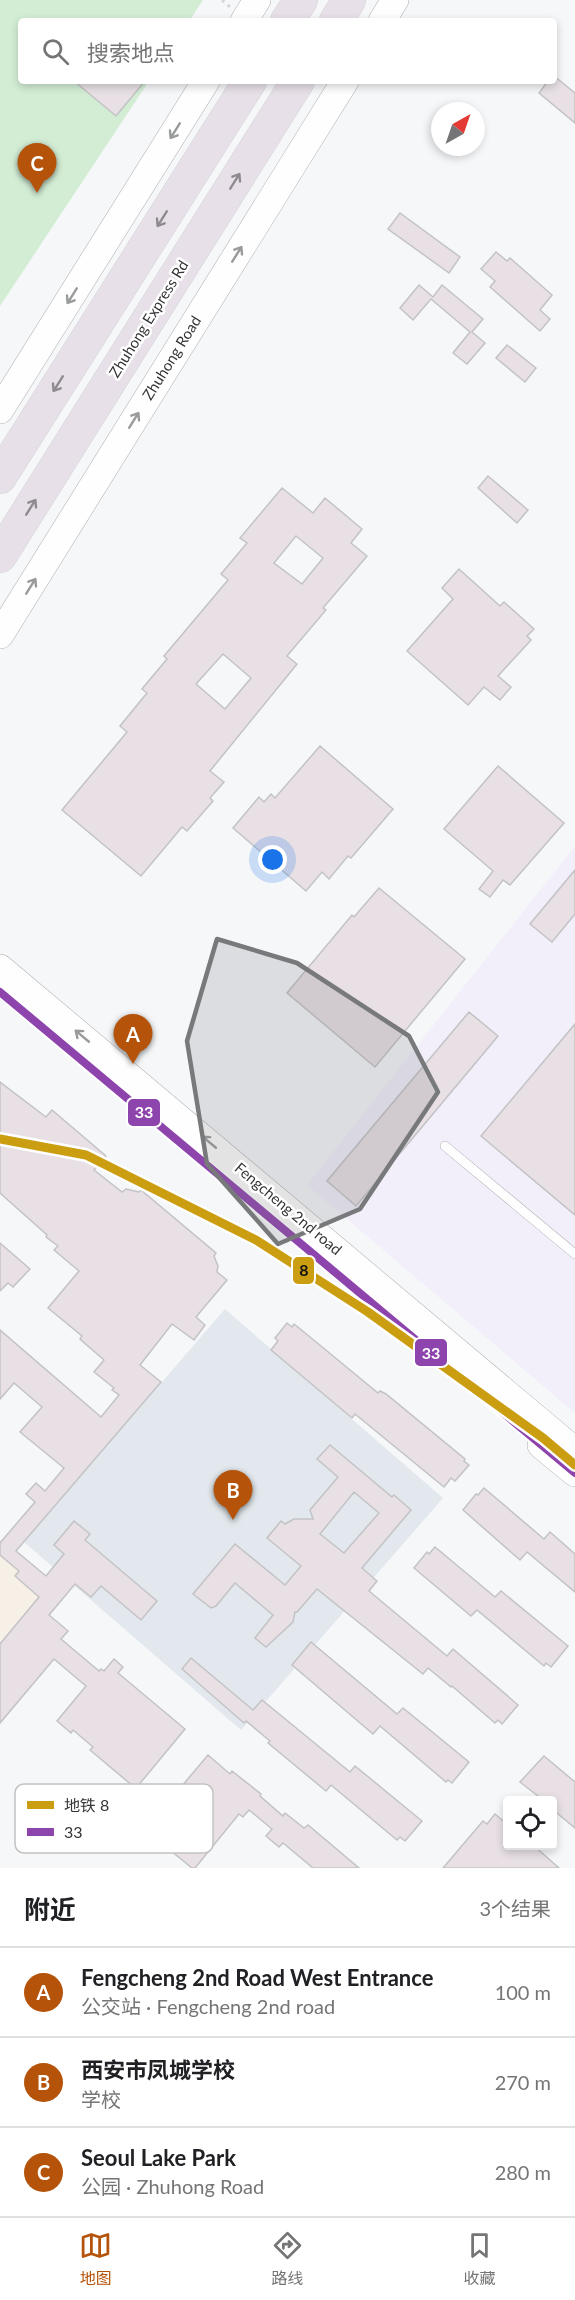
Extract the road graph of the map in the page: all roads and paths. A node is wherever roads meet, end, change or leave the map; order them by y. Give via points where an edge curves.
1 (257, 0) edge
2 (301, 0) edge
3 (349, 0) edge
4 (395, 0) edge
5 (246, 18) edge
6 (289, 18) edge
7 (338, 18) edge
8 (384, 18) edge
9 (204, 84) edge
10 (248, 84) edge
11 (296, 84) edge
12 (343, 84) edge
13 (0, 410) edge
14 (0, 477) edge
15 (0, 556) edge
16 (0, 635) edge
17 (0, 968) edge
18 (0, 992) edge
19 (445, 1146) dead end
20 (575, 1254) edge
21 (575, 1451) edge
22 (575, 1473) edge

1 - 5 main road
2 - 6 highway
3 - 7 highway
4 - 8 main road
9 -> 13 main road
10 -> 14 highway
15 -> 11 highway, Zhuhong Express Rd
16 -> 12 main road, Zhuhong Road
21 -> 17 main road, Fengcheng 2nd road
18 - 22 main road, Fengcheng 2nd road
19 - 20 lane

